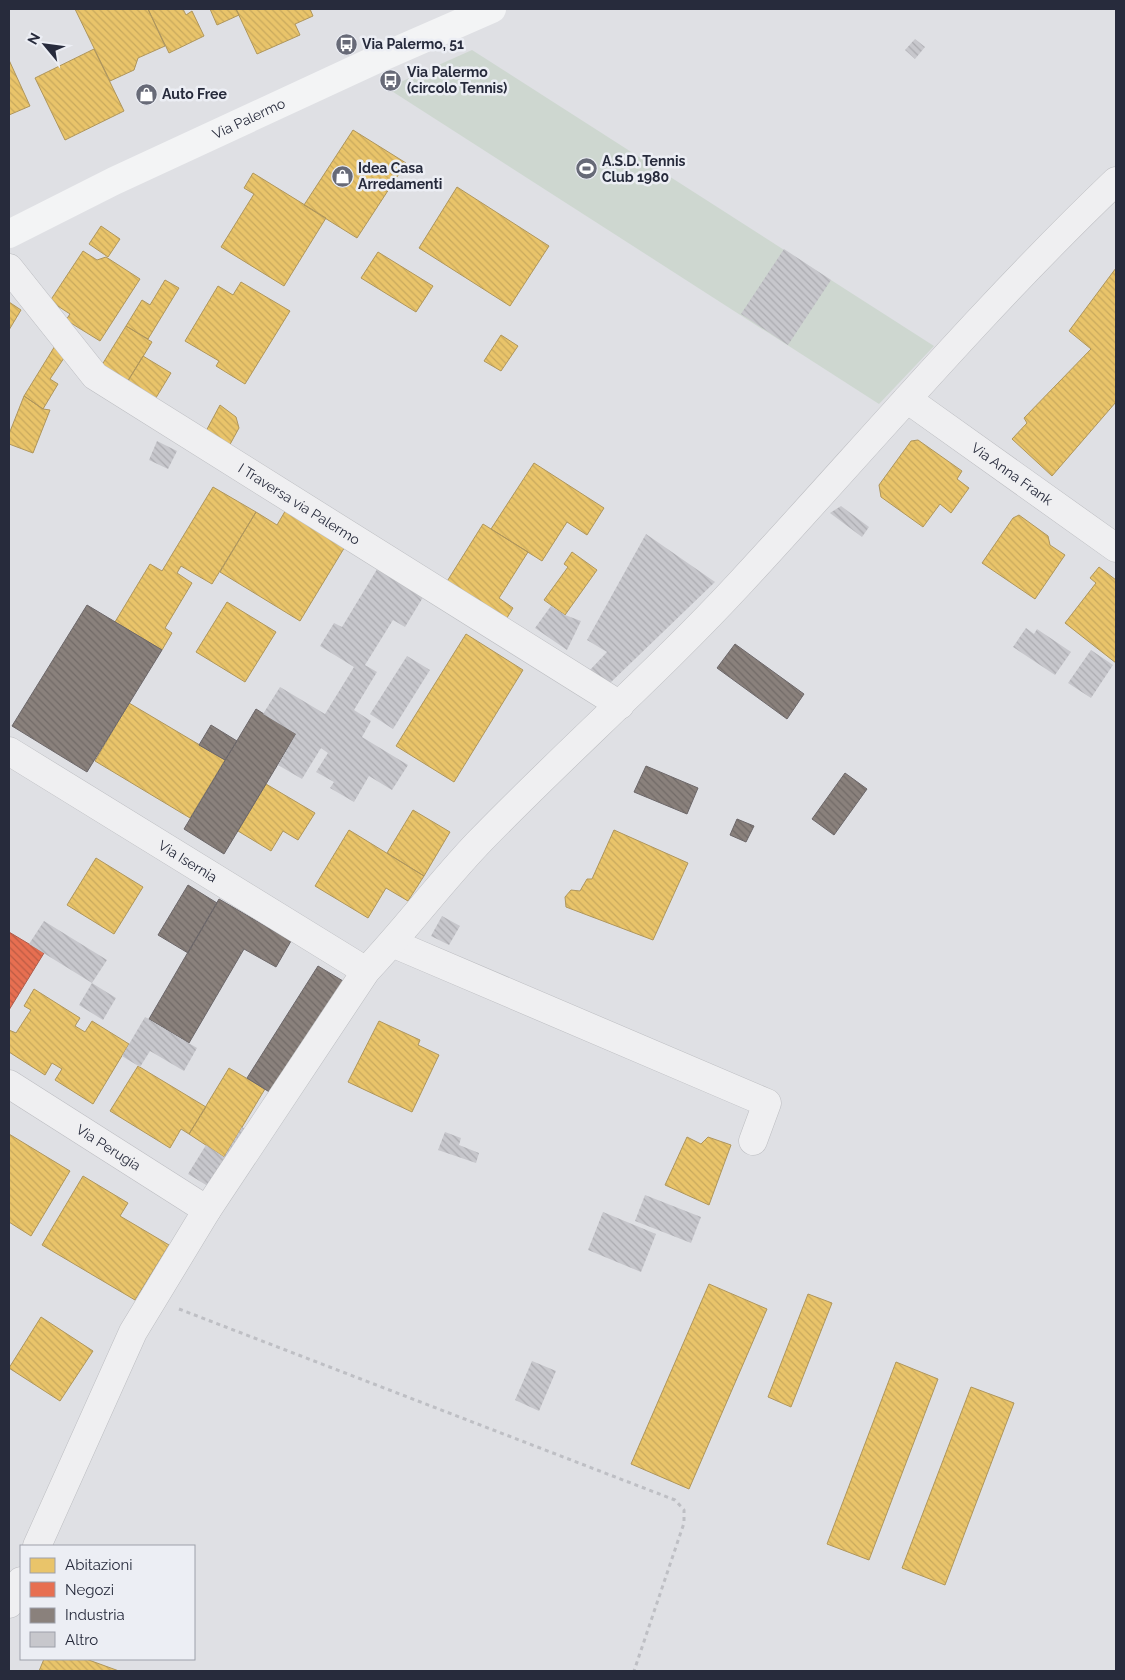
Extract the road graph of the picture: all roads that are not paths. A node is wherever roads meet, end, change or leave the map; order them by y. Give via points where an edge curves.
1 (492, 9) edge
2 (1116, 181) edge
3 (9, 234) edge
4 (9, 268) edge
5 (907, 399) junction
6 (1116, 548) edge
7 (620, 704) junction
8 (9, 751) edge
9 (392, 943) junction
10 (366, 971) junction
11 (9, 1084) edge
12 (753, 1141) dead end
13 (208, 1210) junction
14 (38, 1545) edge
15 (20, 1583) edge
16 (9, 1604) edge

1 - 3 main road, Via Palermo via 131,173
2 - 5 street
4 - 7 street, I Traversa via Palermo via 95,376
5 - 6 street, Via Anna Frank
5 - 7 street via 740,583
7 - 9 street via 476,845
8 - 10 street, Via Isernia
9 - 10 street
9 - 12 street via 768,1103
10 - 13 street
11 - 13 street, Via Perugia
13 - 14 street via 133,1332
15 - 16 street

